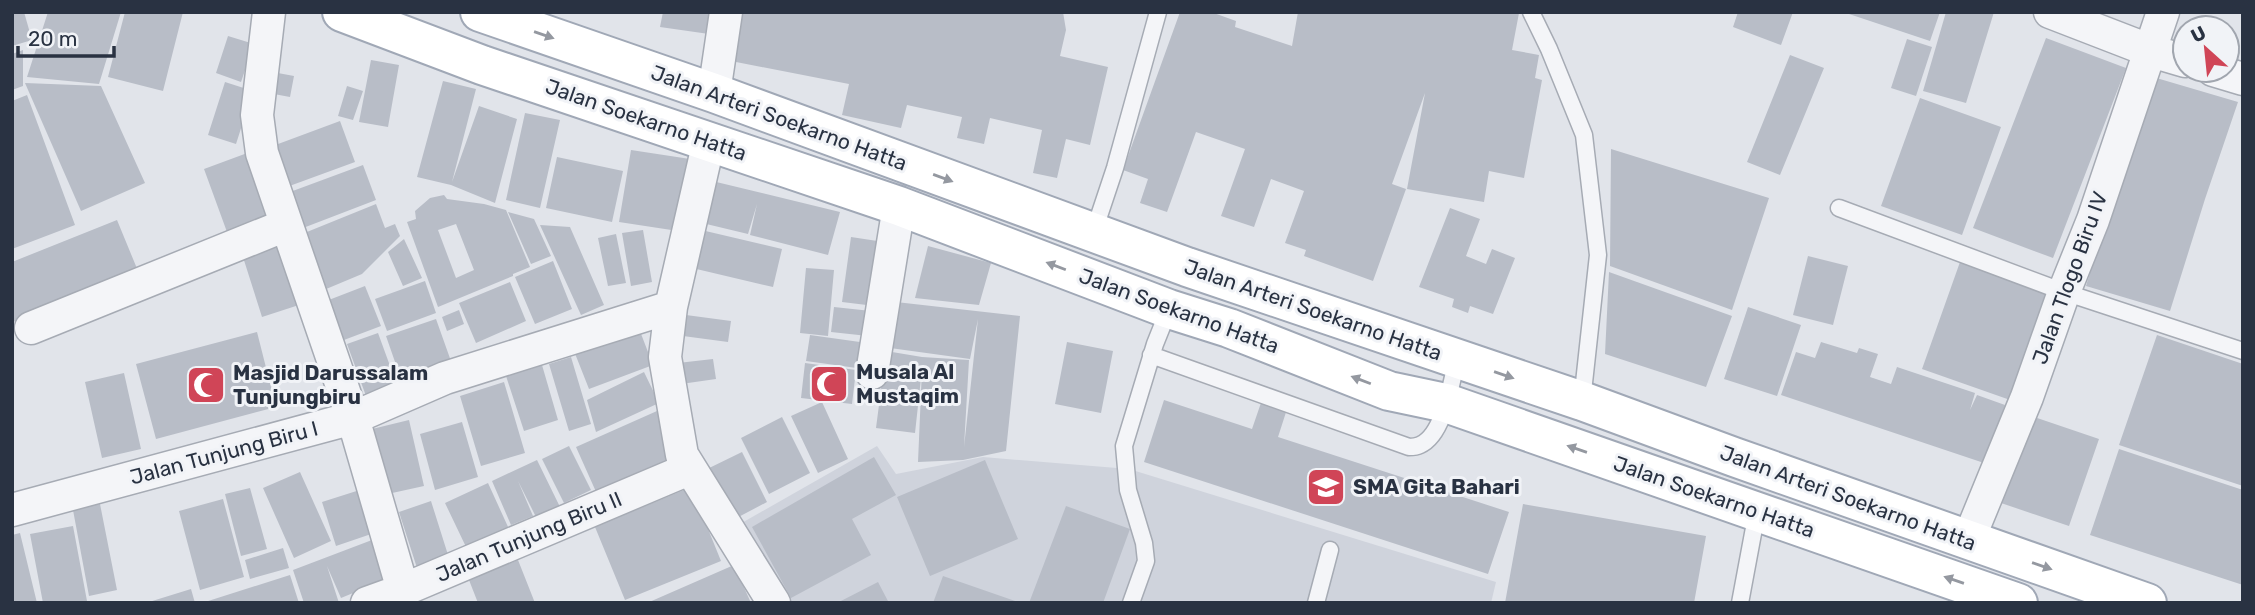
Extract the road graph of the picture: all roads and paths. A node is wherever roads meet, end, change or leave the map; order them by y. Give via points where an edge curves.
1 (269, 12) edge
2 (342, 12) edge
3 (480, 12) edge
4 (726, 12) edge
5 (1158, 12) edge
6 (1531, 12) edge
7 (2050, 12) edge
8 (2163, 12) edge
9 (2151, 51) junction
10 (2171, 57) edge
11 (714, 93) junction
12 (709, 141) junction
13 (899, 206) junction
14 (1839, 208) dead end
15 (286, 225) junction
16 (1093, 233) junction
17 (1187, 267) junction
18 (2064, 292) junction
19 (671, 307) junction
20 (1170, 309) junction
21 (31, 328) dead end
22 (2243, 351) edge
23 (1151, 355) junction
24 (1457, 359) junction
25 (872, 373) dead end
26 (1582, 401) junction
27 (1446, 403) junction
28 (353, 418) junction
29 (689, 469) junction
30 (12, 510) edge
31 (1757, 512) junction
32 (1968, 541) junction
33 (1330, 550) dead end
34 (403, 590) junction
35 (367, 603) edge
36 (774, 603) edge
37 (1131, 603) edge
38 (1317, 603) edge
39 (1740, 603) edge
40 (2018, 603) edge
41 (2147, 603) edge

1 - 15 street via 257,115 262,153
2 - 12 main road, Jalan Soekarno Hatta via 482,65
3 -> 11 main road, Jalan Arteri Soekarno Hatta
4 - 11 street
5 - 16 lane
6 - 26 lane via 1584,135 1598,255
7 - 9 street
8 - 9 street, Jalan Tlogo Biru IV
9 - 10 street
9 - 18 street, Jalan Tlogo Biru IV
11 -> 16 main road, Jalan Arteri Soekarno Hatta
12 - 13 main road, Jalan Soekarno Hatta
12 - 19 street
20 -> 13 main road, Jalan Soekarno Hatta
13 - 25 street
14 - 18 lane
15 - 21 street
15 - 28 street
16 - 17 main road, Jalan Arteri Soekarno Hatta
17 - 20 main road
17 - 24 main road, Jalan Arteri Soekarno Hatta
18 - 22 lane
18 - 32 street, Jalan Tlogo Biru IV
19 - 28 street, Jalan Tunjung Biru I via 445,377
19 - 29 street via 665,357 682,455
20 - 23 lane
27 -> 20 main road, Jalan Soekarno Hatta via 1389,391
23 - 27 lane via 1409,447 1421,445 1436,432
23 - 37 lane via 1124,446 1128,490 1146,561
24 -> 26 main road, Jalan Arteri Soekarno Hatta
24 - 27 lane
26 - 32 main road, Jalan Arteri Soekarno Hatta
31 -> 27 main road, Jalan Soekarno Hatta
28 - 30 street, Jalan Tunjung Biru I
28 - 34 street
29 - 34 street, Jalan Tunjung Biru II
29 - 36 street
31 - 39 lane
40 -> 31 main road, Jalan Soekarno Hatta
32 -> 41 main road, Jalan Arteri Soekarno Hatta
33 - 38 lane
34 - 35 street, Jalan Tunjung Biru II

